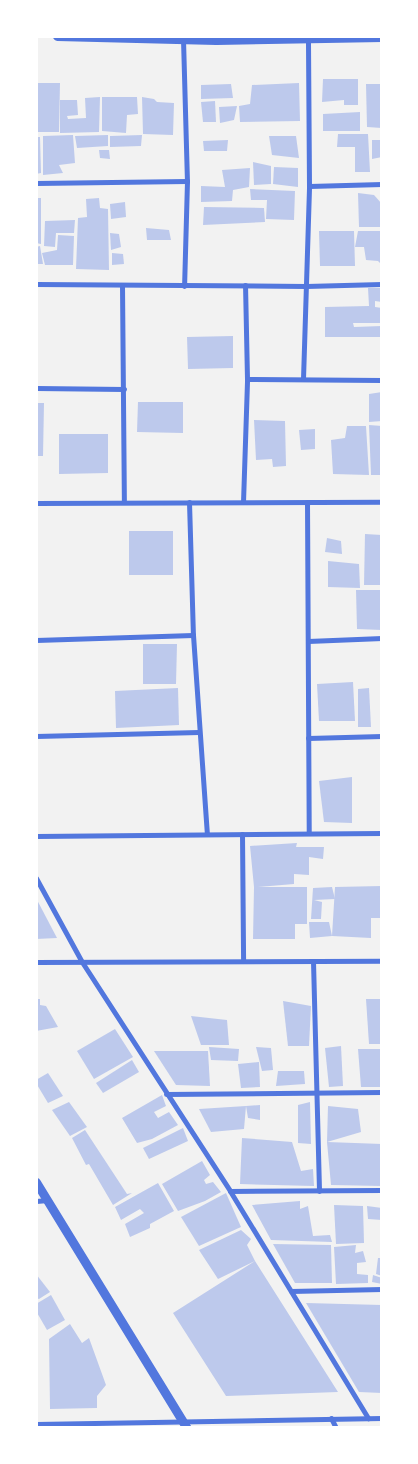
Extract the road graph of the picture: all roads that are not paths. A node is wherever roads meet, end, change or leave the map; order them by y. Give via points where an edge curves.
1 (57, 36) edge
2 (382, 37) edge
3 (216, 38) edge
4 (308, 38) junction
5 (184, 39) junction
6 (187, 181) junction
7 (36, 183) edge
8 (382, 184) edge
9 (309, 186) junction
10 (36, 284) edge
11 (382, 284) edge
12 (122, 285) junction
13 (245, 285) junction
14 (184, 286) junction
15 (306, 286) junction
16 (247, 379) junction
17 (303, 379) junction
18 (382, 380) edge
19 (36, 388) edge
20 (124, 389) junction
21 (124, 502) junction
22 (189, 502) junction
23 (243, 502) junction
24 (306, 502) junction
25 (382, 502) edge
26 (36, 503) edge
27 (193, 635) junction
28 (382, 638) edge
29 (36, 640) edge
30 (308, 641) junction
31 (199, 732) junction
32 (36, 736) edge
33 (382, 736) edge
34 (308, 738) junction
35 (309, 833) junction
36 (382, 833) edge
37 (208, 834) junction
38 (242, 834) junction
39 (36, 836) edge
40 (36, 878) edge
41 (242, 961) junction
42 (313, 961) junction
43 (382, 961) edge
44 (36, 962) edge
45 (82, 962) junction
46 (317, 1092) junction
47 (382, 1092) edge
48 (166, 1094) junction
49 (36, 1182) edge
50 (382, 1190) edge
51 (230, 1191) junction
52 (319, 1191) junction
53 (48, 1200) junction
54 (36, 1202) edge
55 (382, 1290) edge
56 (291, 1291) junction
57 (331, 1418) junction
58 (368, 1418) junction
59 (382, 1418) edge
60 (36, 1424) edge
61 (185, 1425) edge
62 (336, 1428) edge

1 - 5 street
2 - 4 street
3 - 4 street
3 - 5 street
4 - 9 street
5 - 6 street
6 - 7 street
6 - 14 street
8 - 9 street
9 - 15 street
10 - 12 street
11 - 15 street
12 - 14 street
12 - 20 street
13 - 14 street
13 - 15 street
13 - 16 street
15 - 17 street
16 - 17 street
16 - 23 street
17 - 18 street
19 - 20 street
20 - 21 street
21 - 22 street
21 - 26 street
22 - 23 street
22 - 27 street
23 - 24 street
24 - 25 street
24 - 30 street
27 - 29 street
27 - 31 street
28 - 30 street
30 - 34 street
31 - 32 street
31 - 37 street
33 - 34 street
34 - 35 street
35 - 36 street
35 - 38 street
37 - 38 street
37 - 39 street
38 - 41 street
40 - 45 street
41 - 42 street
41 - 45 street
42 - 43 street
42 - 46 street
44 - 45 street
45 - 48 street
46 - 47 street
46 - 48 street
46 - 52 street
48 - 51 street
49 - 53 street
50 - 52 street
51 - 52 street
51 - 56 street
53 - 54 street
53 - 61 street
55 - 56 street
56 - 58 street
57 - 58 street
57 - 61 street
57 - 62 street
58 - 59 street
60 - 61 street

